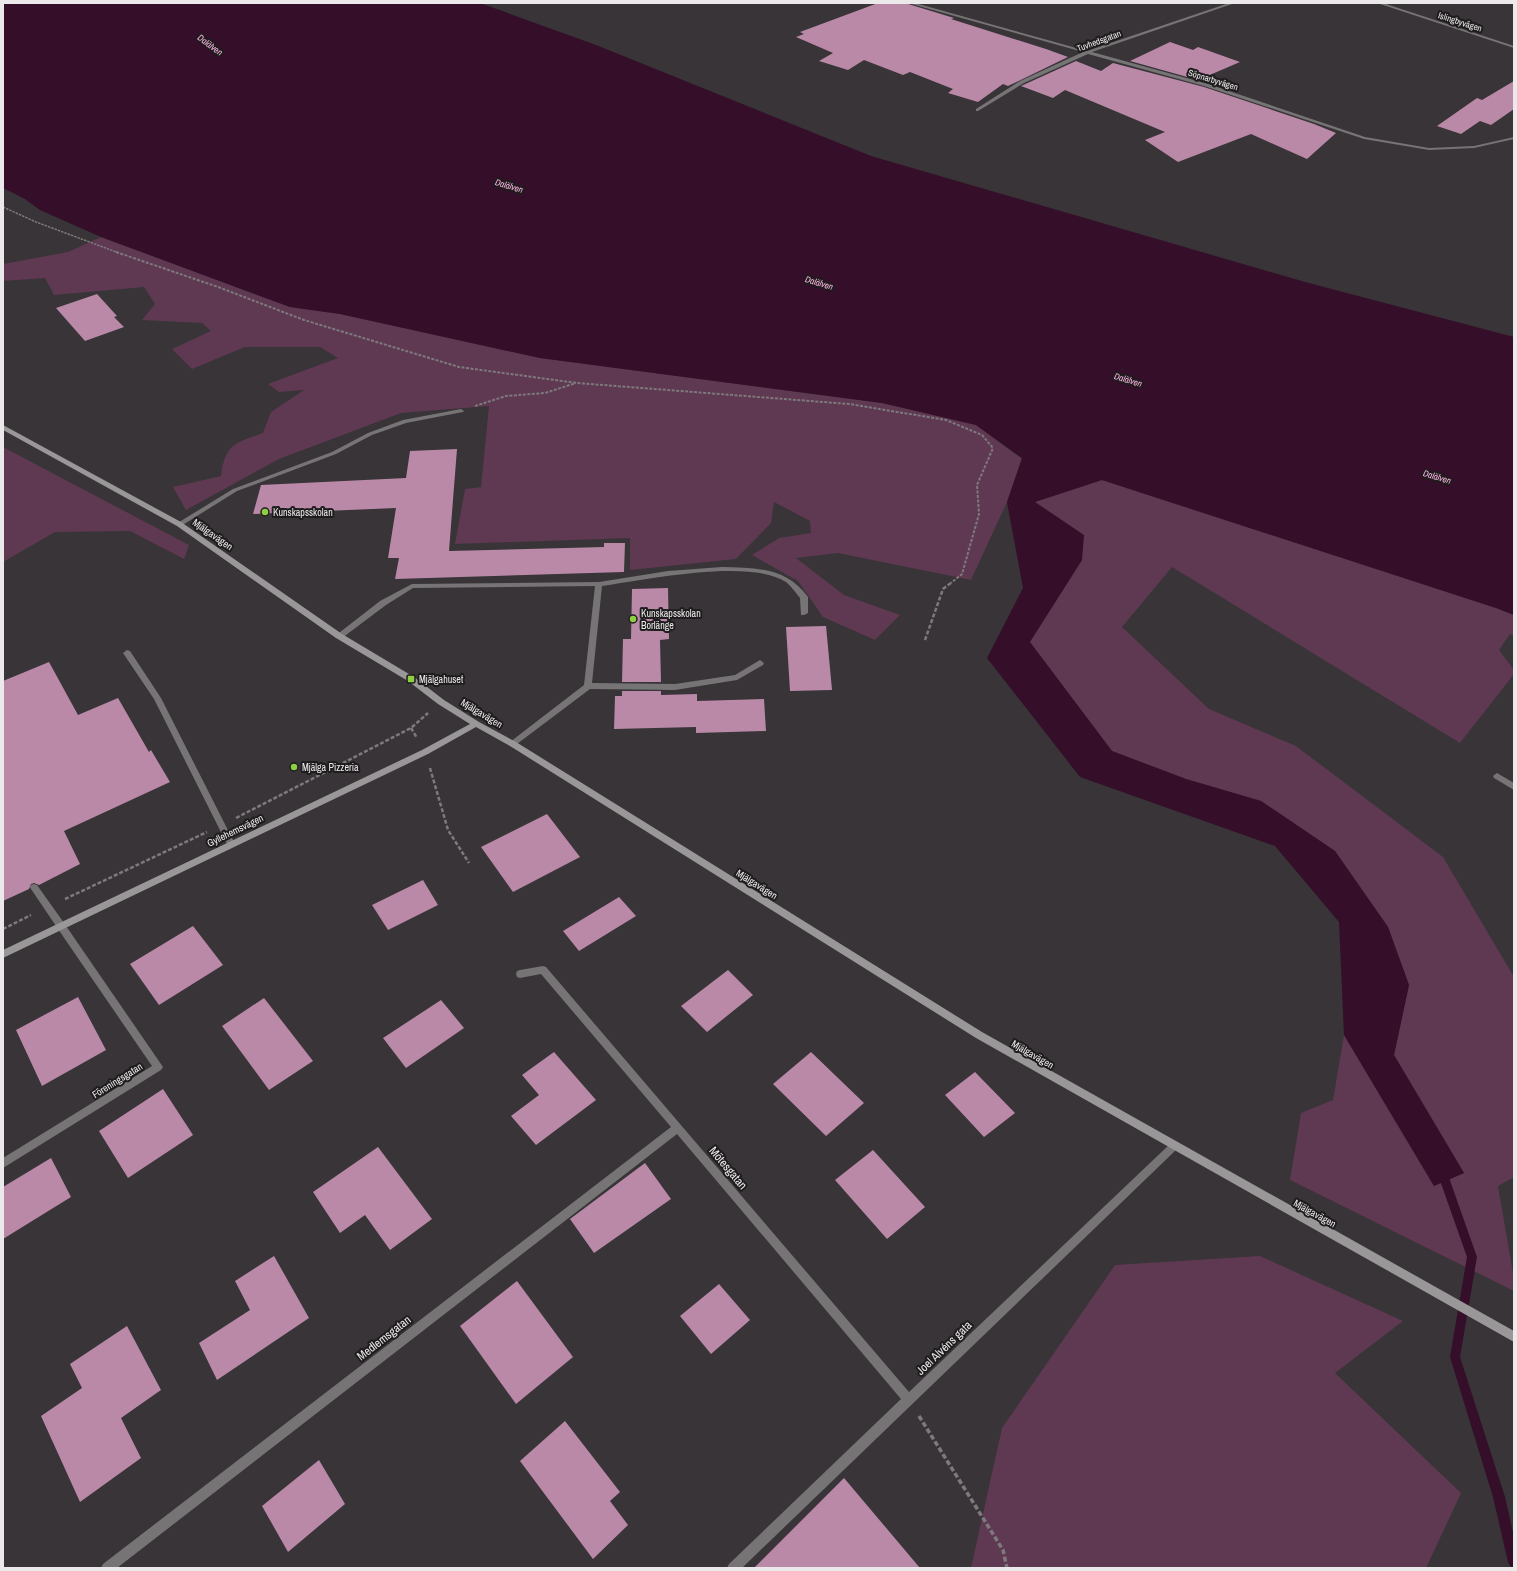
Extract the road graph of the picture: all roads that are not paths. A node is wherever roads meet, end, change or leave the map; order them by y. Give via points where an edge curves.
1 (910, 3) edge
2 (1233, 3) edge
3 (1379, 3) edge
4 (1514, 47) edge
5 (1088, 52) junction
6 (978, 110) dead end
7 (1514, 138) edge
8 (461, 411) road end
9 (3, 427) edge
10 (179, 524) junction
11 (599, 584) junction
12 (804, 613) dead end
13 (339, 636) junction
14 (127, 653) dead end
15 (760, 663) dead end
16 (588, 686) junction
17 (476, 724) junction
18 (513, 744) junction
19 (1497, 776) dead end
20 (1514, 787) edge
21 (231, 844) junction
22 (34, 887) dead end
23 (61, 926) junction
24 (3, 954) edge
25 (520, 974) dead end
26 (678, 1128) junction
27 (1173, 1147) junction
28 (3, 1163) edge
29 (1514, 1338) edge
30 (909, 1400) junction
31 (107, 1568) edge
32 (733, 1568) edge

1 - 5 street, Söpnarbyvägen
2 - 5 street, Tuvhedsgatan
3 - 4 street, Islingbyvägen
5 - 6 street, Tuvhedsgatan via 1022,82
5 - 7 street, Söpnarbyvägen via 1206,85 1364,138 1429,149 1474,147
8 - 10 street via 405,421 370,434 334,453 235,490
9 - 10 street, Mjälgavägen
10 - 13 street, Mjälgavägen
11 - 12 street via 728,568 754,570 787,580 804,598
11 - 13 street via 412,586 383,603
11 - 16 street
13 - 17 street, Mjälgavägen via 411,679
14 - 21 street via 157,698
15 - 16 street via 737,677 675,687
16 - 18 street
17 - 18 street, Mjälgavägen
17 - 21 street, Gyllehemsvägen via 425,752
18 - 27 street, Mjälgavägen via 979,1036
19 - 20 street
21 - 23 street, Gyllehemsvägen
22 - 23 street
23 - 24 street, Gyllehemsvägen
23 - 28 street, Föreningsgatan via 158,1067
25 - 26 street, Mötesgatan via 543,970
26 - 30 street, Mötesgatan
26 - 31 street, Medlemsgatan
27 - 29 street, Mjälgavägen
27 - 30 street, Joel Alvéns gata
30 - 32 street, Joel Alvéns gata

